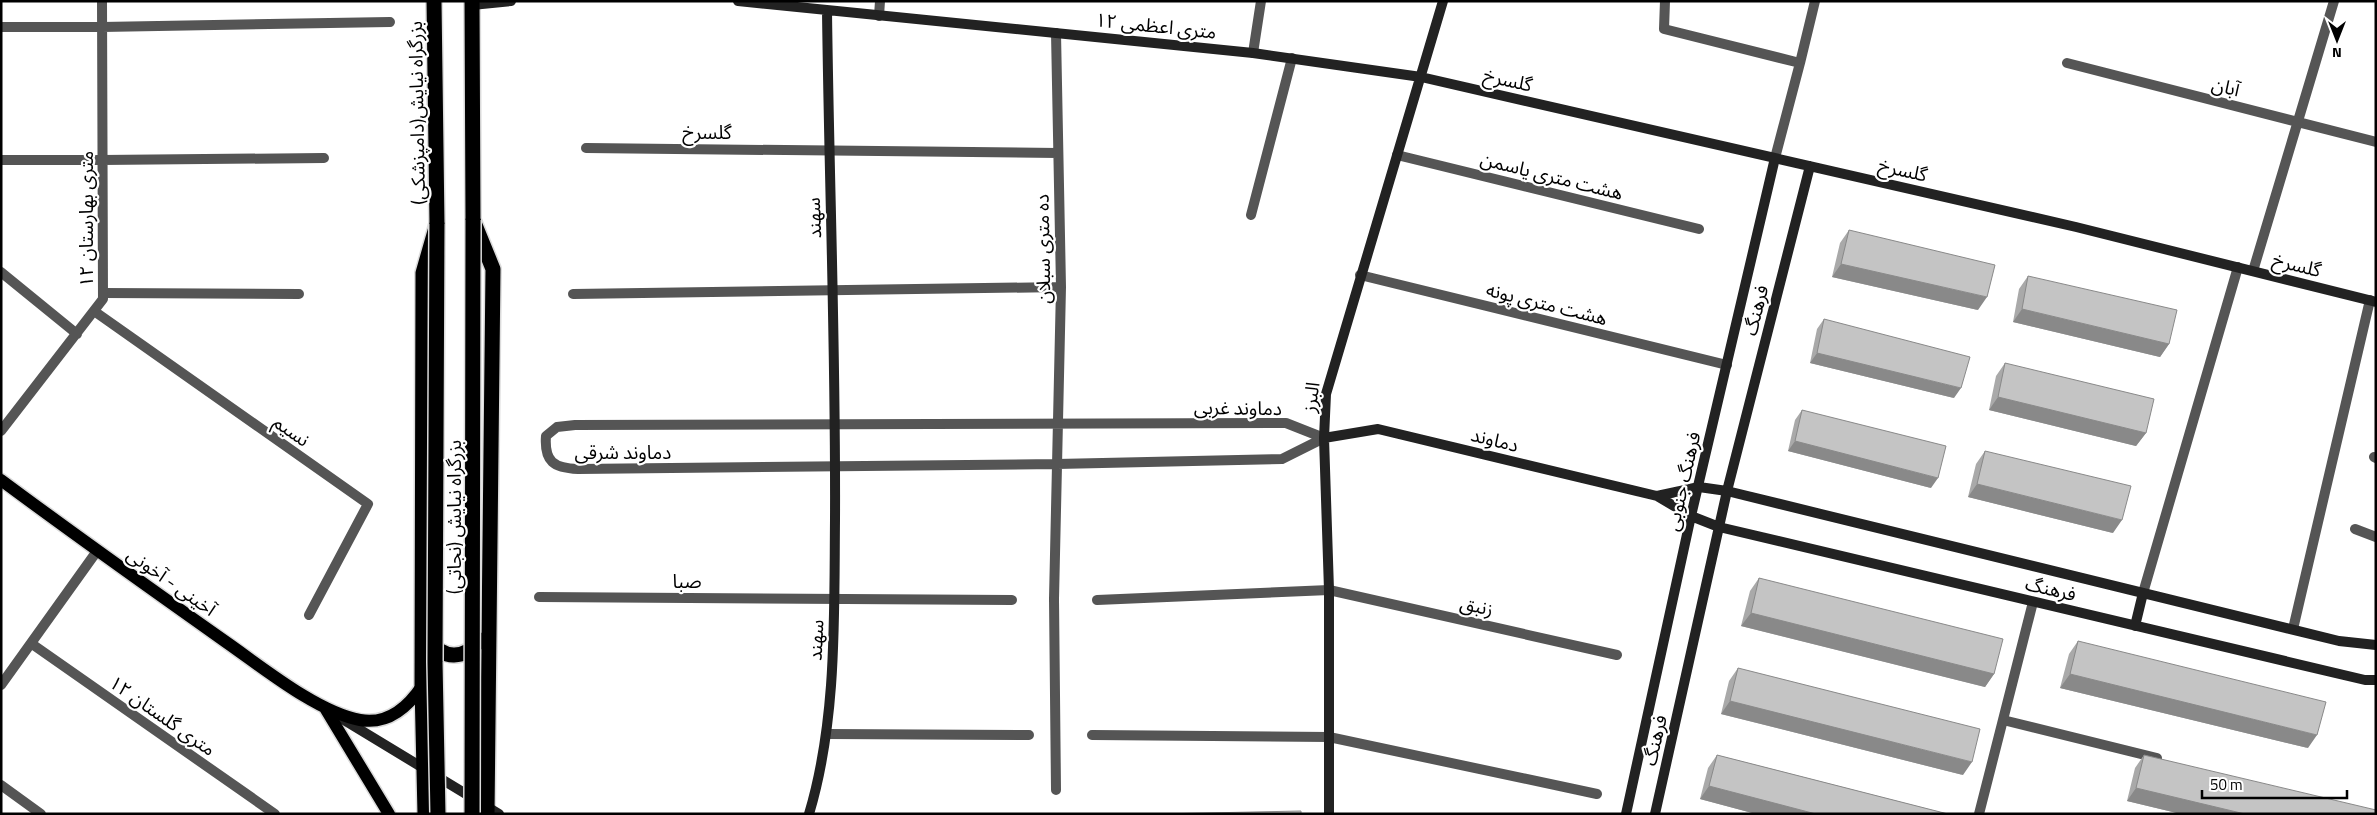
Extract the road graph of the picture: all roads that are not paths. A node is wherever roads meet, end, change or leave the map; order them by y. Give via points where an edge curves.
1 (102, 1) edge
2 (434, 1) edge
3 (511, 1) edge
4 (738, 1) edge
5 (880, 1) edge
6 (1262, 1) edge
7 (1443, 1) edge
8 (1665, 1) edge
9 (1815, 1) edge
10 (2334, 1) edge
11 (472, 3) edge
12 (827, 10) junction
13 (879, 16) junction
14 (390, 22) dead end
15 (1, 27) edge
16 (102, 27) junction
17 (1056, 33) junction
18 (1254, 53) junction
19 (1292, 58) junction
20 (1800, 63) junction
21 (2067, 64) dead end
22 (1420, 77) junction
23 (2298, 122) junction
24 (2376, 142) edge
25 (586, 148) dead end
26 (829, 149) junction
27 (1058, 153) junction
28 (1397, 155) junction
29 (324, 158) dead end
30 (1775, 158) junction
31 (1, 160) edge
32 (102, 160) junction
33 (1810, 166) junction
34 (1251, 215) dead end
35 (473, 220) junction
36 (437, 224) junction
37 (1699, 229) dead end
38 (2238, 267) junction
39 (2254, 271) junction
40 (1, 272) edge
41 (1360, 275) junction
42 (1060, 287) junction
43 (103, 292) junction
44 (833, 292) junction
45 (299, 294) dead end
46 (573, 294) dead end
47 (2373, 301) edge
48 (94, 312) junction
49 (76, 334) junction
50 (1727, 365) junction
51 (836, 425) junction
52 (1059, 425) junction
53 (1, 431) edge
54 (1324, 438) junction
55 (1057, 464) junction
56 (836, 466) junction
57 (1, 480) edge
58 (1699, 487) junction
59 (1727, 491) junction
60 (1657, 496) junction
61 (1690, 516) junction
62 (1719, 527) junction
63 (2355, 529) dead end
64 (2376, 537) edge
65 (97, 551) junction
66 (1329, 590) junction
67 (2143, 593) junction
68 (538, 596) dead end
69 (834, 599) junction
70 (1012, 600) dead end
71 (1097, 600) dead end
72 (2033, 602) junction
73 (309, 615) dead end
74 (489, 626) junction
75 (2136, 626) junction
76 (2293, 629) junction
77 (422, 633) junction
78 (32, 644) junction
79 (2376, 645) edge
80 (1617, 655) dead end
81 (2376, 680) edge
82 (1, 685) edge
83 (422, 686) junction
84 (325, 708) junction
85 (2002, 720) junction
86 (827, 734) junction
87 (1029, 735) dead end
88 (1092, 736) dead end
89 (1329, 737) junction
90 (2165, 760) edge
91 (425, 769) junction
92 (1, 785) edge
93 (1056, 790) dead end
94 (1598, 794) dead end
95 (391, 812) edge
96 (491, 812) edge
97 (42, 814) edge
98 (275, 814) edge
99 (425, 814) edge
100 (438, 814) edge
101 (472, 814) edge
102 (809, 814) edge
103 (1329, 814) edge
104 (1626, 814) edge
105 (1655, 814) edge
106 (1979, 814) edge

1 - 16 street, ۱۲ متری بهارستان
2 - 36 highway, بزرگراه نیایش(دامپزشکی)
3 - 11 street
4 - 12 street, ۱۲ متری اعظمی
5 - 13 street
6 - 18 street
7 - 22 street, البرز
8 - 20 street via 1664,29
9 - 20 street
10 - 23 street
11 - 35 highway
12 - 13 street, ۱۲ متری اعظمی
12 - 26 street, سهند
13 - 17 street, ۱۲ متری اعظمی
14 - 16 street
15 - 16 street
16 - 32 street, ۱۲ متری بهارستان
17 - 18 street, ۱۲ متری اعظمی
17 - 27 street, ده متری سبلان
18 - 19 street, ۱۲ متری اعظمی
19 - 22 street, ۱۲ متری اعظمی
19 - 34 street
20 - 30 street
21 - 23 street, آبان
22 - 28 street, البرز
22 - 30 street, گلسرخ
23 - 24 street, آبان
23 - 39 street
25 - 26 street, گلسرخ
26 - 27 street, گلسرخ
26 - 44 street, سهند
27 - 42 street, ده متری سبلان
28 - 37 street, هشت متری یاسمن
28 - 41 street, البرز
29 - 32 street
30 - 33 street, گلسرخ
30 - 50 street, فرهنگ جنوبی
31 - 32 street
32 - 43 street, ۱۲ متری بهارستان
33 - 38 street, گلسرخ
33 - 59 street, فرهنگ
35 - 74 highway via 493,269
35 - 101 highway, بزرگراه نیایش (نجاتی), bridge
36 - 77 highway via 423,273
36 - 100 highway, بزرگراه نیایش (نجاتی), bridge via 434,662
38 - 39 street, گلسرخ
38 - 67 street
39 - 47 street, گلسرخ
40 - 49 street
41 - 50 street, هشت متری پونه
41 - 54 street, البرز via 1326,394
42 - 44 street
42 - 52 street, ده متری سبلان
43 - 45 street
43 - 48 street, ۱۲ متری بهارستان via 103,299
44 - 46 street
44 - 51 street, سهند
47 - 76 street
48 - 49 street, ۱۲ متری بهارستان
48 - 73 street, نسیم via 368,504
49 - 53 street, ۱۲ متری بهارستان
50 - 58 street, فرهنگ جنوبی
51 - 52 street, دماوند غربی
51 - 56 street, سهند
51 - 56 street, دماوند شرقی via 575,425 557,427 546,436 545,448 550,461 561,468 578,470
52 - 54 street, دماوند غربی via 1286,423
52 - 55 street, ده متری سبلان
54 - 55 street via 1282,459
54 - 60 street, دماوند via 1378,429
54 - 66 street, البرز
55 - 56 street
55 - 93 street, ده متری سبلان via 1054,599
56 - 69 street, سهند
57 - 65 main road, آخینی - آخونی
58 - 59 street, فرهنگ
58 - 60 street, فرهنگ
58 - 61 street, فرهنگ جنوبی
59 - 62 street, فرهنگ
59 - 67 street, فرهنگ
60 - 61 street, فرهنگ
61 - 62 street, فرهنگ
61 - 104 street, فرهنگ جنوبی
62 - 72 street, فرهنگ
62 - 105 street, فرهنگ
63 - 64 street
65 - 78 street
65 - 84 main road, آخینی - آخونی
66 - 71 street, زنبق
66 - 80 street, زنبق
66 - 89 street, البرز
67 - 75 street
67 - 76 street, فرهنگ
68 - 69 street, صبا
69 - 70 street, صبا
69 - 86 street, سهند
72 - 75 street, فرهنگ
72 - 85 street
74 - 77 highway via 477,644 455,656 443,654
74 - 96 highway
75 - 81 street, فرهنگ via 2364,680
76 - 79 street, فرهنگ via 2339,641
77 - 83 highway
78 - 82 street
78 - 98 street, ۱۲ متری گلستان
83 - 84 main road via 408,705 384,718 359,720
83 - 91 highway
84 - 91 street
84 - 95 main road via 361,770
85 - 90 street
85 - 106 street
86 - 87 street
86 - 102 street, سهند
88 - 89 street
89 - 94 street
89 - 103 street, البرز
91 - 96 street
91 - 99 highway
92 - 97 street
96 - 101 main road

